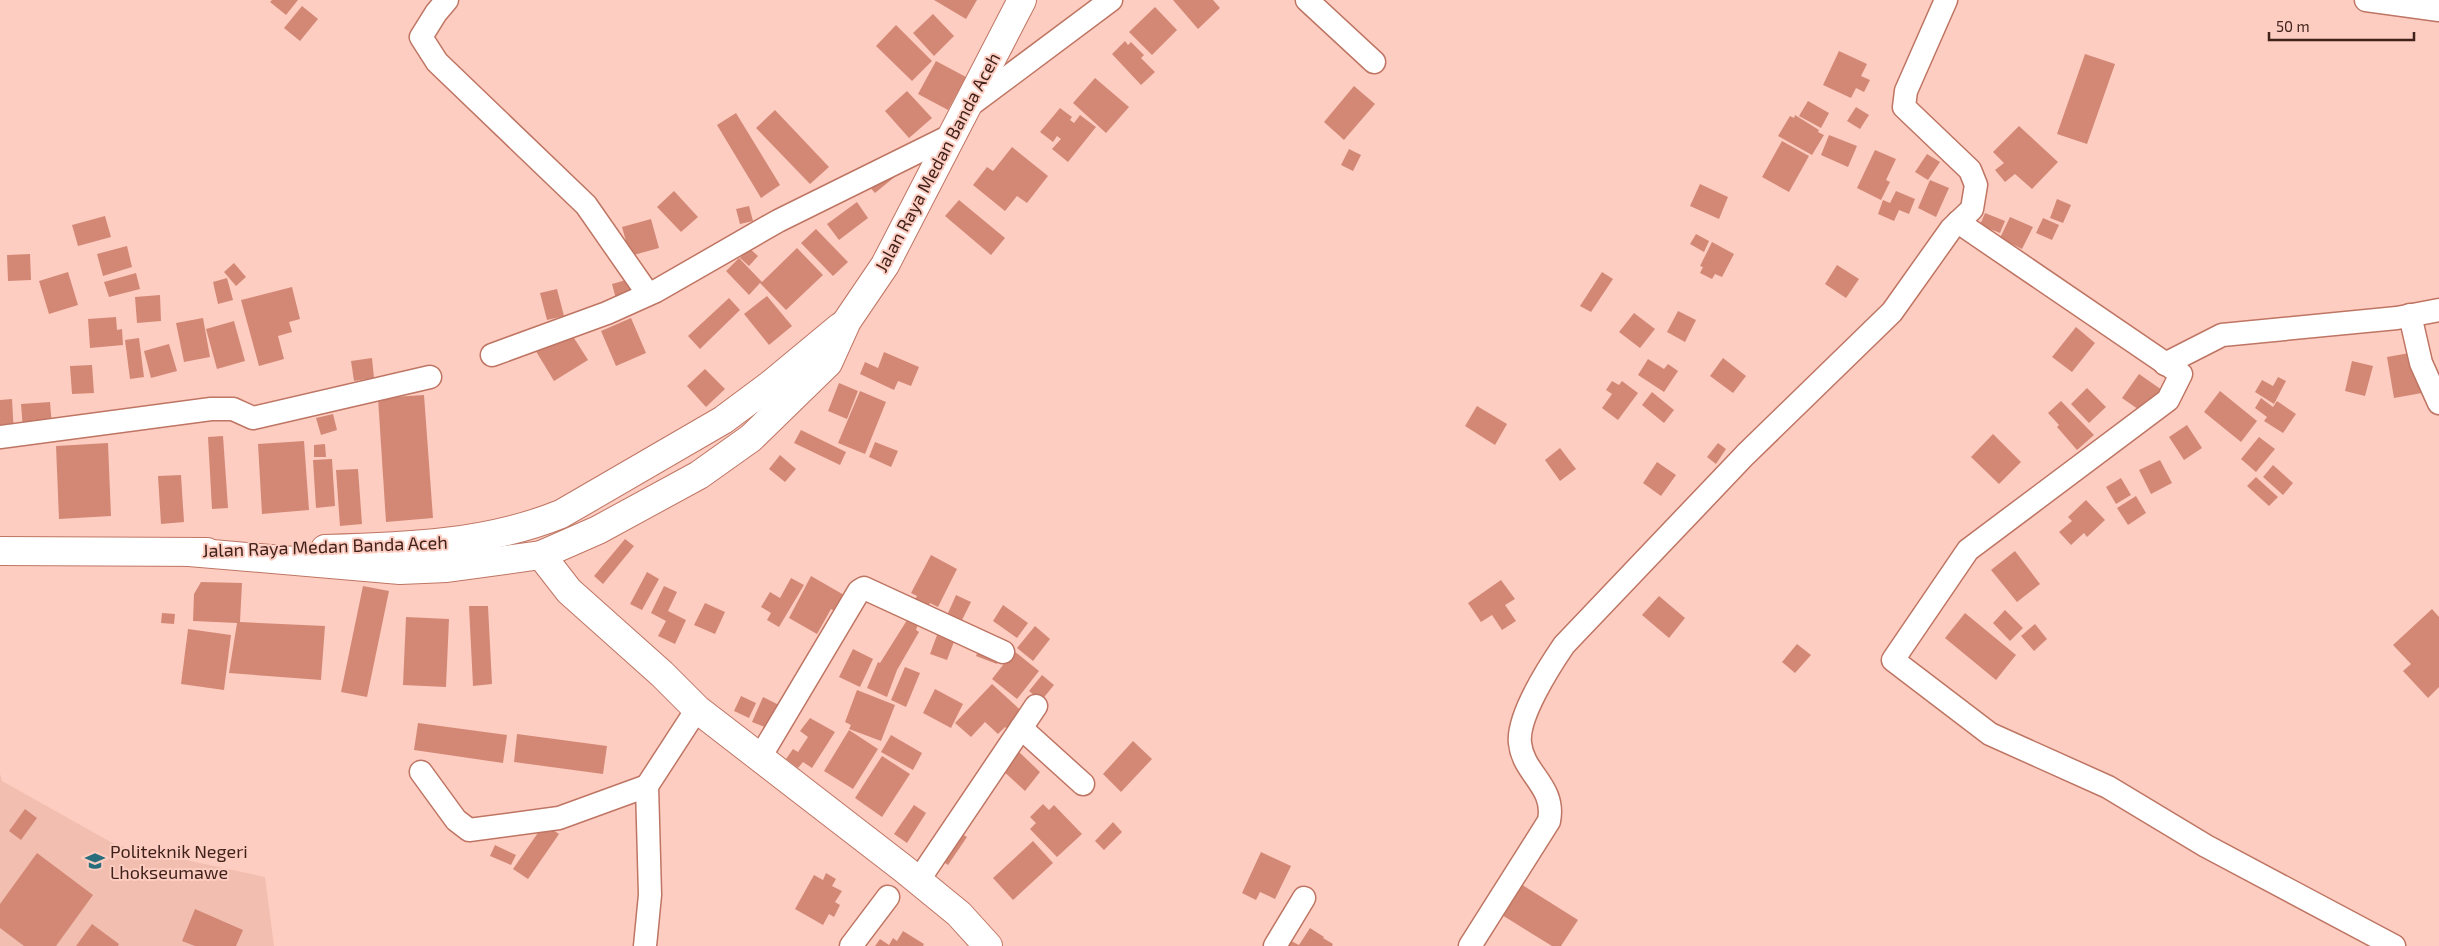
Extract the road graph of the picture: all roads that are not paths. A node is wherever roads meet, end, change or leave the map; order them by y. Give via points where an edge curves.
1 (447, 0) edge
2 (1022, 0) edge
3 (1111, 0) edge
4 (1307, 0) edge
5 (1946, 0) edge
6 (2366, 0) edge
7 (2439, 10) edge
8 (1374, 62) dead end
9 (969, 106) junction
10 (954, 134) junction
11 (1958, 222) junction
12 (648, 294) junction
13 (2439, 310) edge
14 (2410, 315) junction
15 (847, 321) junction
16 (492, 355) dead end
17 (2166, 364) junction
18 (430, 377) dead end
19 (2439, 403) edge
20 (0, 437) edge
21 (0, 551) edge
22 (189, 552) junction
23 (541, 555) junction
24 (1003, 652) dead end
25 (1036, 706) dead end
26 (697, 709) junction
27 (1021, 728) junction
28 (759, 759) junction
29 (421, 772) dead end
30 (1083, 784) dead end
31 (647, 786) junction
32 (918, 881) junction
33 (888, 897) dead end
34 (1304, 898) dead end
35 (645, 946) edge
36 (851, 946) edge
37 (988, 946) edge
38 (1275, 946) edge
39 (1470, 946) edge
40 (2394, 946) edge

1 - 12 street via 421,37 437,62 586,205
2 - 9 main road, Jalan Raya Medan Banda Aceh
3 - 9 street
4 - 8 street
5 - 11 street via 1906,91 1904,107 1970,170 1976,184 1972,209
6 - 7 street
9 - 10 main road, Jalan Raya Medan Banda Aceh
10 - 12 street via 778,221
10 - 15 main road, Jalan Raya Medan Banda Aceh via 885,265
11 - 17 street
11 - 39 street via 1892,312 1745,455 1564,645 1524,718 1520,743 1526,760 1548,795 1549,821
12 - 16 street via 607,313
13 - 14 street
14 - 17 street via 2222,335
14 - 19 street via 2421,363
15 - 22 main road, Jalan Raya Medan Banda Aceh via 723,420 584,503 539,523 448,543
15 - 23 main road, Jalan Raya Medan Banda Aceh via 828,363 751,438 677,488 598,530
17 - 40 street via 2181,374 2168,400 1968,550 1893,660 1990,734 2108,787 2206,846
18 - 20 street via 253,418 233,409 211,409
21 - 22 main road, Jalan Raya Medan Banda Aceh
22 - 23 main road, Jalan Raya Medan Banda Aceh via 400,570 447,568
23 - 26 main road via 569,591
24 - 28 street via 864,588 859,591
25 - 27 street
26 - 28 main road
26 - 31 street
27 - 30 street
27 - 32 street
28 - 32 main road
29 - 31 street via 456,820 469,830 560,818
31 - 35 street via 650,895
32 - 37 main road via 959,914
33 - 36 street
34 - 38 street

